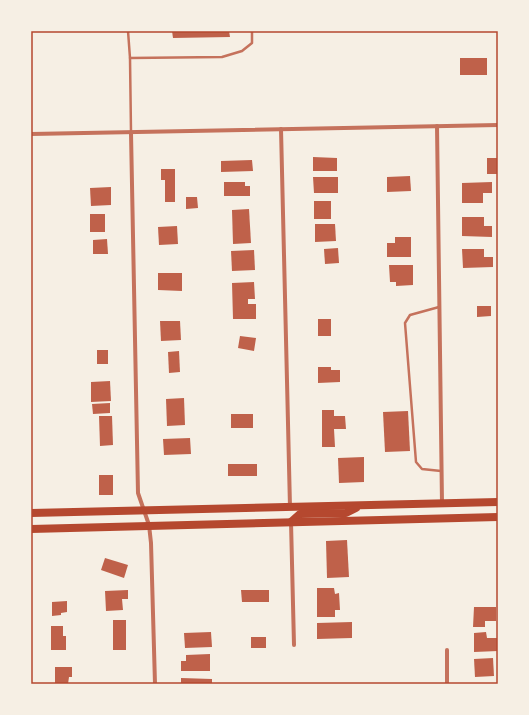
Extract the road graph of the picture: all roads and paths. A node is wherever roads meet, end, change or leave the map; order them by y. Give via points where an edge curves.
1 (128, 31) edge
2 (252, 31) edge
3 (130, 58) junction
4 (498, 125) edge
5 (437, 126) junction
6 (281, 129) junction
7 (131, 133) junction
8 (31, 134) edge
9 (440, 307) junction
10 (441, 471) junction
11 (498, 502) edge
12 (442, 504) junction
13 (360, 506) junction
14 (290, 507) junction
15 (144, 511) junction
16 (31, 513) edge
17 (498, 517) edge
18 (290, 522) junction
19 (149, 525) junction
20 (31, 529) edge
21 (294, 645) dead end
22 (447, 650) dead end
23 (155, 684) edge
24 (447, 684) edge

1 - 3 lane
2 - 3 lane via 252,43 242,51 222,57
3 - 7 lane
4 - 5 street
5 - 6 street
5 - 9 street
6 - 7 street
6 - 14 street
7 - 8 street
7 - 15 street via 138,493
9 - 10 street
9 - 10 lane via 410,315 405,324 416,462 422,469
10 - 12 street
11 - 12 main road
12 - 13 main road
13 - 14 main road
13 - 18 main road via 346,513 300,514
14 - 15 main road
15 - 16 main road
15 - 19 street
17 - 18 main road
18 - 19 main road
18 - 21 street
19 - 20 main road
19 - 23 street
22 - 24 street

